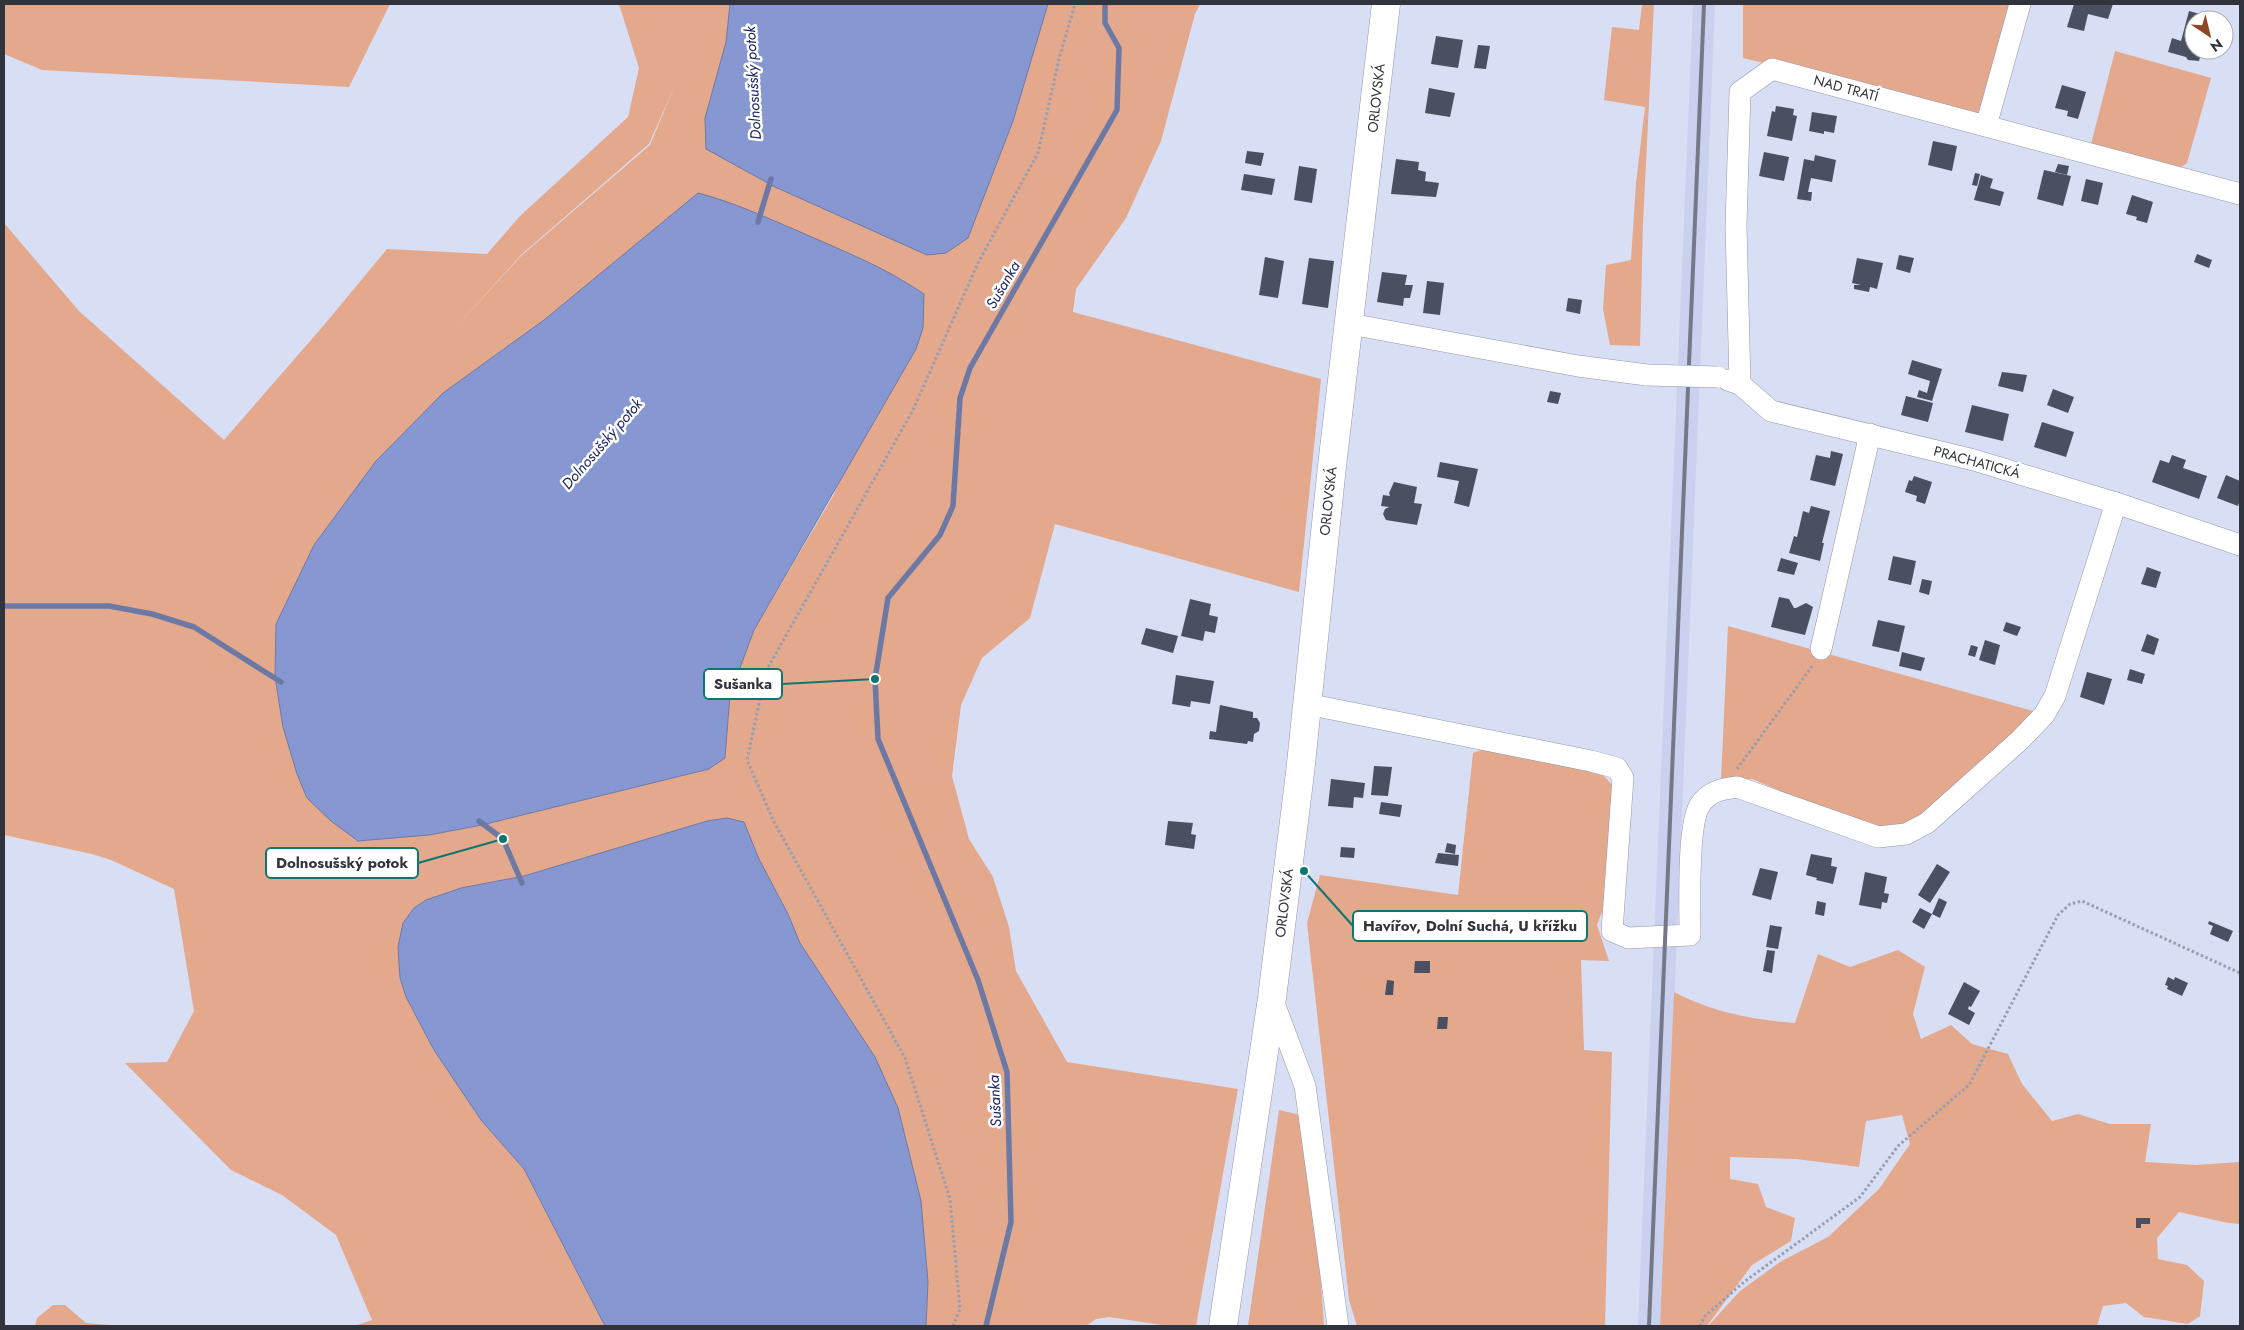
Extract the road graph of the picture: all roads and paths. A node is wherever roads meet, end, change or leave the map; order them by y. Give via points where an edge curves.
1 (1075, 4) edge
2 (1386, 4) edge
3 (2020, 4) edge
4 (1986, 126) junction
5 (2240, 194) edge
6 (1350, 324) junction
7 (1740, 384) junction
8 (1870, 434) junction
9 (2116, 503) junction
10 (2240, 545) edge
11 (1820, 649) joint
12 (1307, 704) junction
13 (1722, 789) junction
14 (2240, 973) edge
15 (1272, 998) junction
16 (953, 1326) edge
17 (1223, 1326) edge
18 (1338, 1326) edge
19 (1700, 1326) edge

1 - 16 path via 1038,153 978,264 913,410 766,671 746,760 774,822 905,1058 950,1199 960,1309
2 - 6 main road, ORLOVSKÁ
3 - 4 street
4 - 5 street, NAD TRATÍ
4 - 7 street, NAD TRATÍ via 1772,68 1740,92 1736,226
6 - 7 street, PRACHATICKÁ, bridge via 1578,366 1647,375 1718,377
6 - 12 main road, ORLOVSKÁ
7 - 8 street, PRACHATICKÁ via 1771,411
8 - 9 street, PRACHATICKÁ via 1974,460
8 - 11 street
9 - 10 street, PRACHATICKÁ
9 - 13 street via 2055,696 2044,715 1927,823 1906,834 1878,837 1737,787
11 - 13 path via 1818,659
12 - 13 street via 1617,768 1623,778 1612,932 1628,938 1690,935 1692,836 1699,805 1716,790
12 - 15 main road, ORLOVSKÁ
14 - 19 path via 2082,901 2070,904 2058,915 1970,1085 1898,1146 1860,1196 1744,1282 1705,1316
15 - 17 main road, ORLOVSKÁ
15 - 18 street, ORLOVSKÁ via 1305,1086

